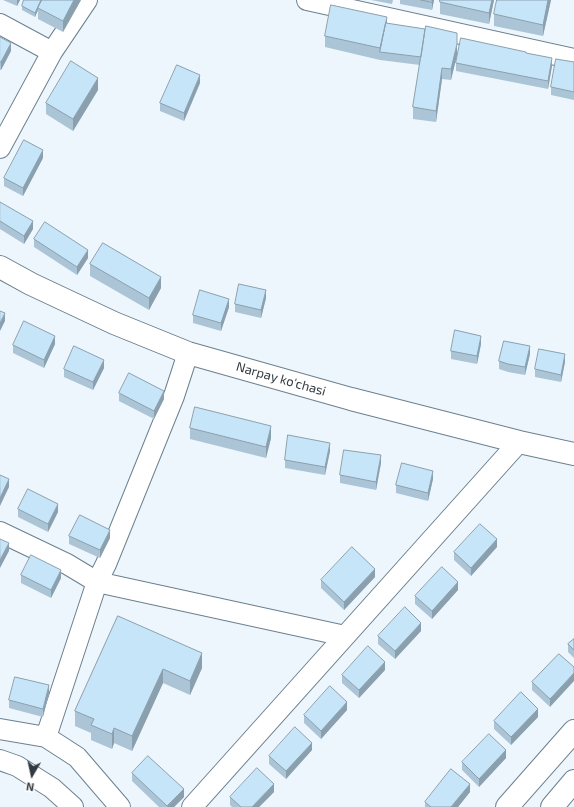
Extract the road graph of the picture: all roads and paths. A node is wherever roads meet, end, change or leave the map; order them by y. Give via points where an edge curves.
1 (86, 0) edge
2 (307, 0) edge
3 (0, 24) edge
4 (52, 52) junction
5 (574, 58) edge
6 (0, 148) edge
7 (0, 267) edge
8 (188, 353) junction
9 (519, 442) junction
10 (574, 454) edge
11 (0, 532) edge
12 (97, 582) junction
13 (345, 636) junction
14 (0, 729) edge
15 (574, 731) edge
16 (46, 737) junction
17 (0, 760) edge
18 (574, 781) edge
19 (73, 807) edge
20 (120, 807) edge
21 (192, 807) edge
22 (507, 807) edge
23 (552, 807) edge

1 - 4 street
2 - 5 street
3 - 4 street
4 - 6 street
7 - 8 main road, Narpay ko'chasi via 114,323
8 - 9 main road, Narpay ko'chasi via 351,399
8 - 12 street via 174,396
9 - 10 main road, Narpay ko'chasi
9 - 13 street
11 - 12 street via 67,564
12 - 13 street
12 - 16 street
13 - 21 street
14 - 16 street
15 - 22 main road
16 - 20 street via 77,757
17 - 19 street via 17,766 52,788
18 - 23 main road

